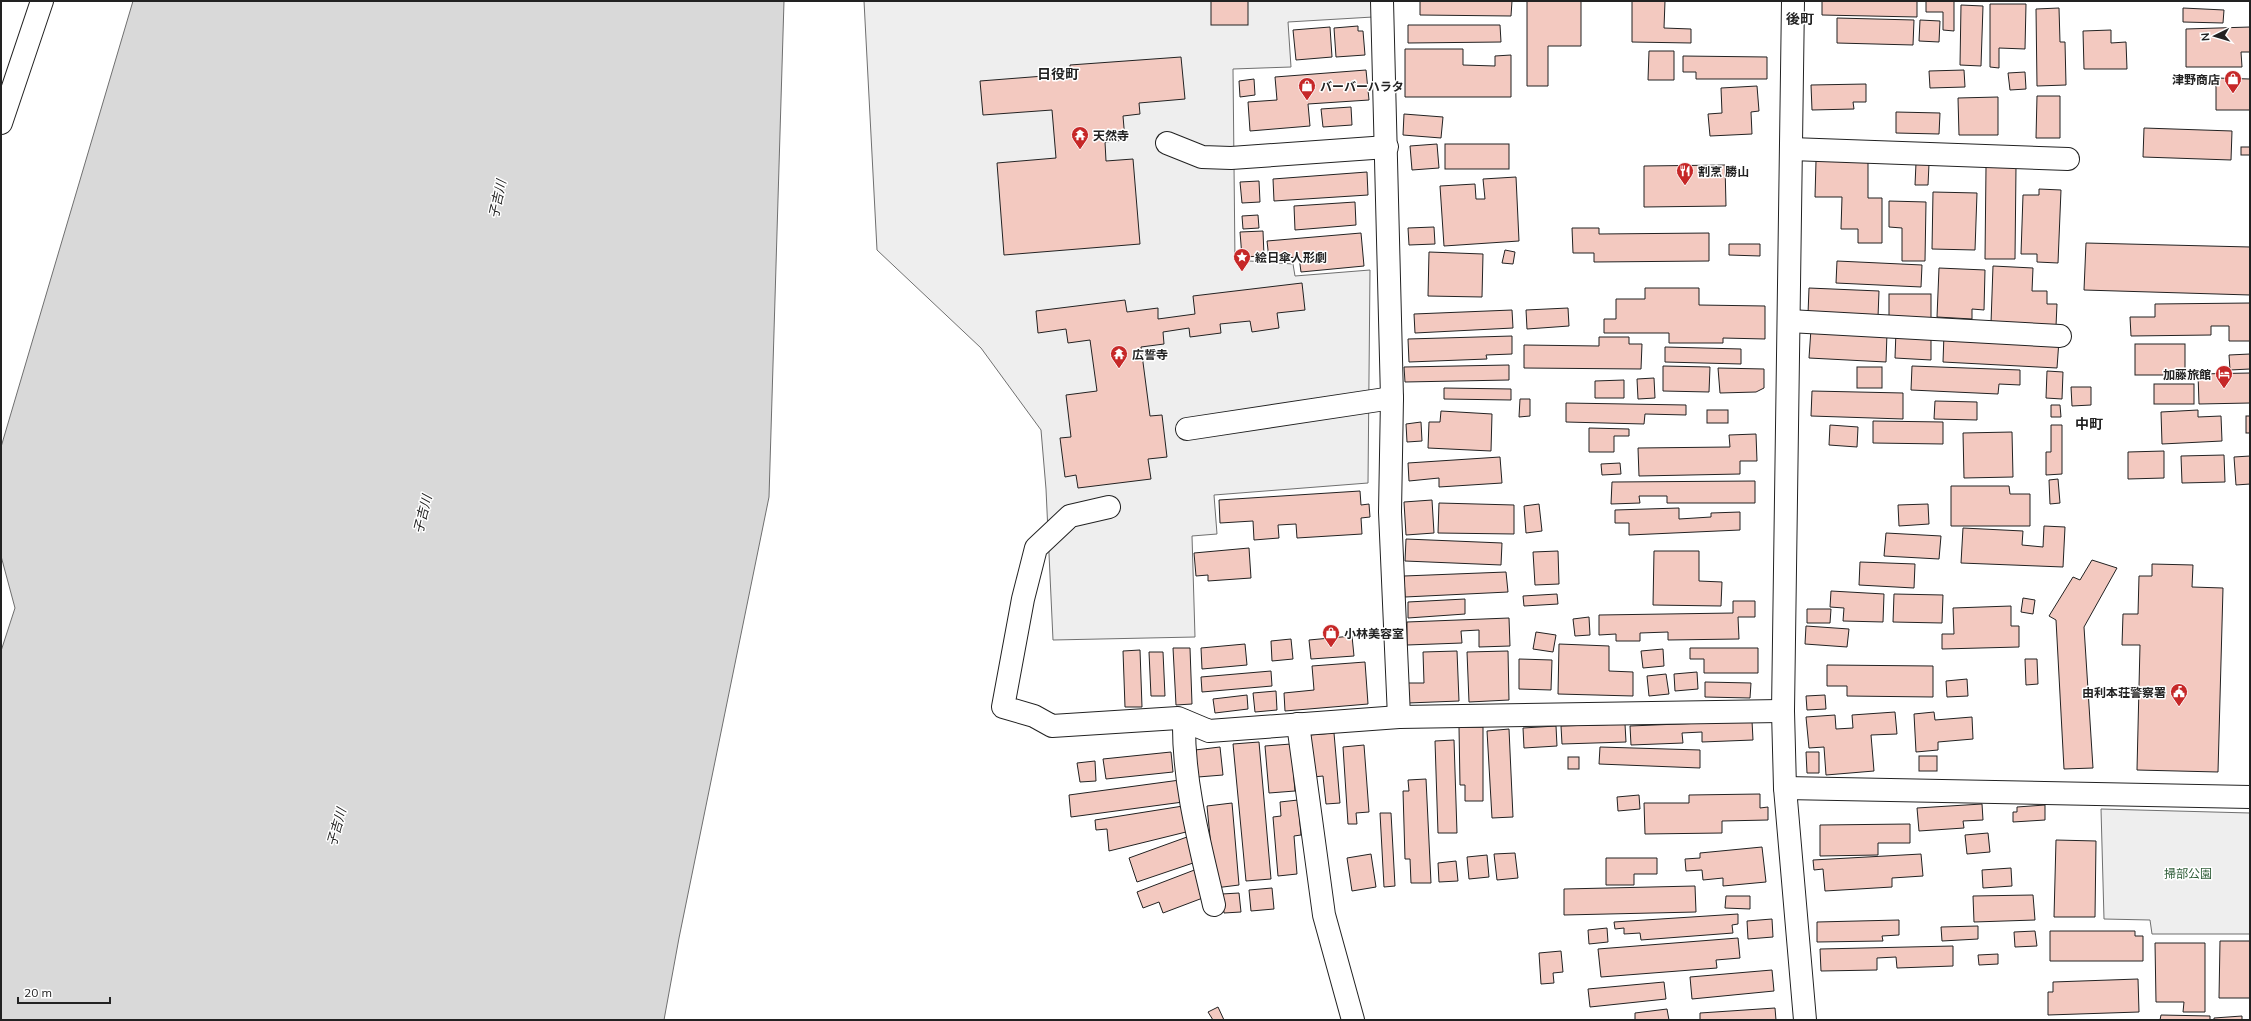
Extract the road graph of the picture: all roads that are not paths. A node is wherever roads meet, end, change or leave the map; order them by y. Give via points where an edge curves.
1 (42, 1) edge
2 (1382, 1) edge
3 (1793, 1) edge
4 (1, 123) edge
5 (1167, 143) dead end
6 (1387, 147) junction
7 (1791, 149) junction
8 (2068, 159) dead end
9 (1789, 322) junction
10 (2060, 336) dead end
11 (1392, 398) junction
12 (1187, 429) dead end
13 (1109, 507) dead end
14 (1783, 711) junction
15 (1399, 717) junction
16 (1184, 721) junction
17 (1298, 724) junction
18 (1785, 788) junction
19 (2250, 797) edge
20 (1214, 905) dead end
21 (1353, 1020) edge
22 (1805, 1020) edge

1 - 4 street
2 - 6 street
3 - 7 street
5 - 6 street via 1202,157 1232,158
6 - 11 street
7 - 8 street
7 - 9 street
9 - 10 street
9 - 14 street
11 - 12 street
11 - 15 street via 1390,512
13 - 16 street via 1070,516 1036,548 1023,599 1003,706 1034,716 1052,726 1178,718
14 - 15 street
14 - 18 street
15 - 17 street
16 - 17 street via 1209,731
16 - 20 street via 1184,741 1196,829
17 - 21 street via 1324,915
18 - 19 street
18 - 22 street

